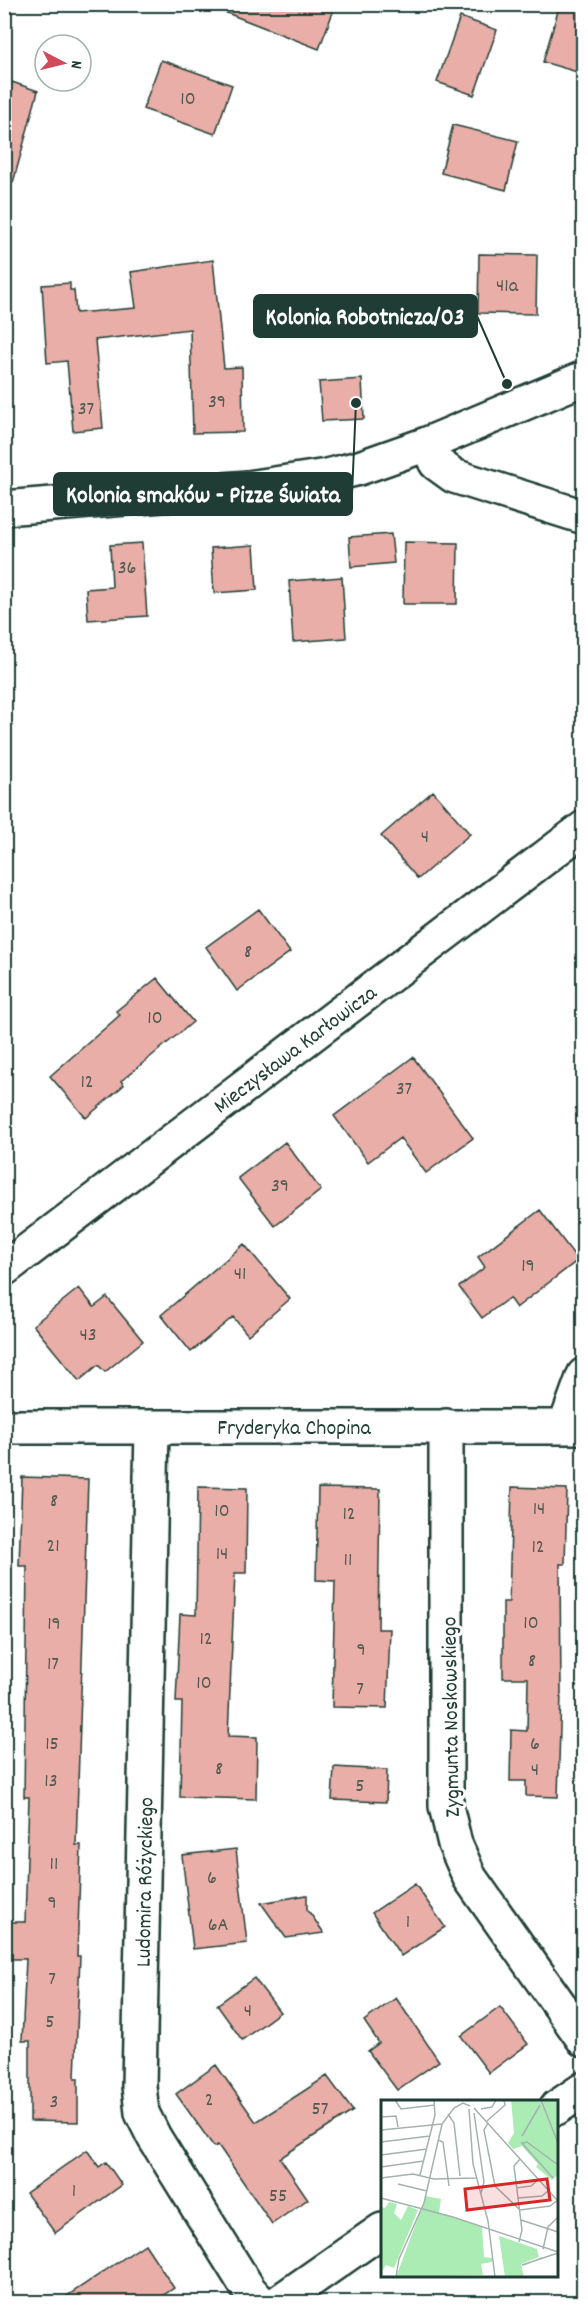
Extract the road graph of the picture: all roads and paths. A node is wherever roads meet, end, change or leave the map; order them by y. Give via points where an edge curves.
1 (584, 378) edge
2 (427, 444) junction
3 (4, 508) edge
4 (584, 517) edge
5 (584, 828) edge
6 (4, 1269) edge
7 (584, 1375) edge
8 (446, 1426) junction
9 (4, 1427) edge
10 (152, 1427) junction
11 (574, 1427) edge
12 (584, 2040) edge
13 (584, 2089) edge
14 (558, 2107) edge
15 (381, 2231) edge
16 (260, 2302) edge
17 (279, 2302) edge

1 - 2 street
2 - 3 street via 359,468 299,481
2 - 4 street via 436,463 454,476
5 - 6 street, Mieczysława Karłowicza
7 - 11 street
8 - 10 street, Fryderyka Chopina
8 - 11 street, Fryderyka Chopina
8 - 12 street, Zygmunta Noskowskiego via 446,1806 455,1844 470,1878
9 - 10 street, Fryderyka Chopina
10 - 16 street, Ludomira Różyckiego via 139,2086 142,2113
13 - 14 street
15 - 17 street

